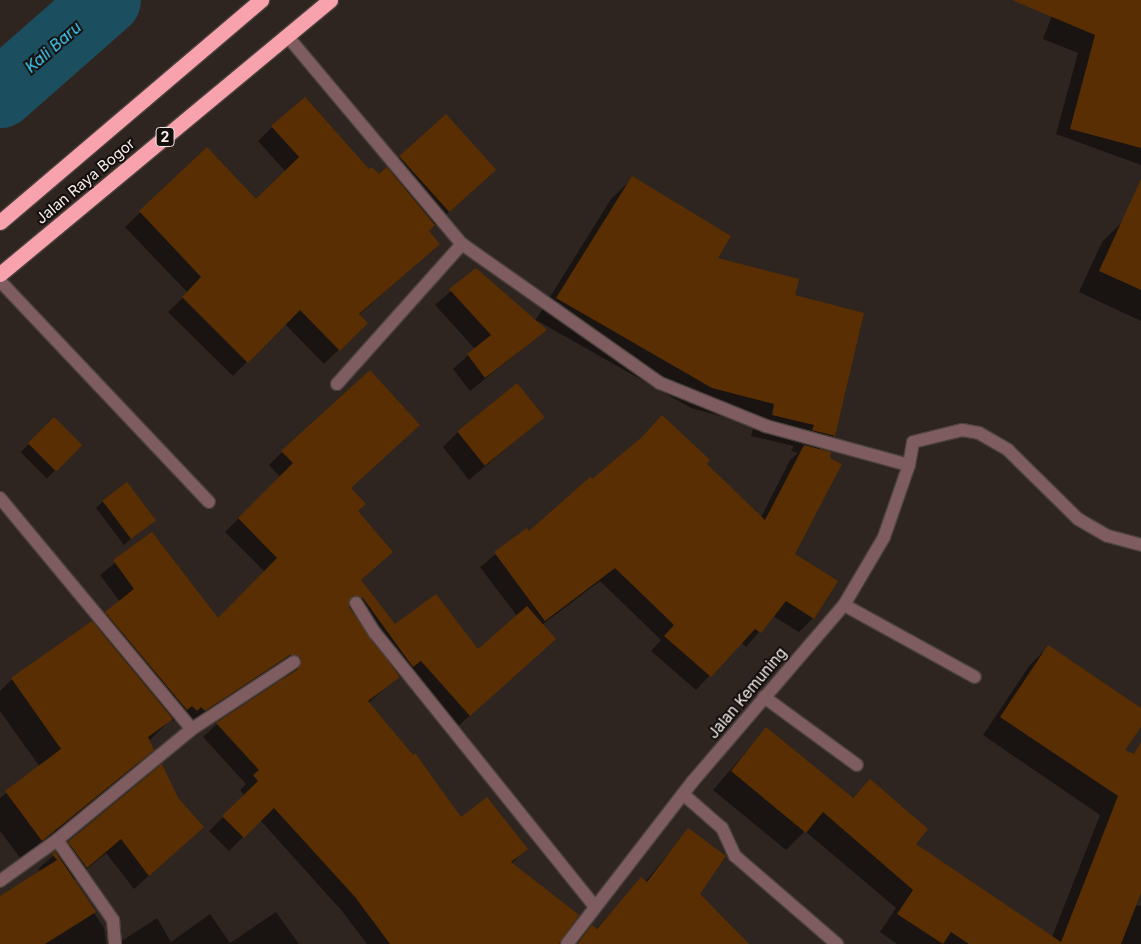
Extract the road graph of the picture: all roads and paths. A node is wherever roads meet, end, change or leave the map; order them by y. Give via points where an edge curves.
1 (261, 0) edge
2 (330, 0) edge
3 (288, 37) junction
4 (0, 222) edge
5 (462, 244) junction
6 (0, 274) edge
7 (0, 281) edge
8 (337, 384) dead end
9 (910, 465) junction
10 (0, 498) edge
11 (209, 502) dead end
12 (1141, 545) edge
13 (356, 603) dead end
14 (844, 605) junction
15 (294, 662) dead end
16 (975, 677) dead end
17 (764, 697) junction
18 (192, 729) junction
19 (857, 765) dead end
20 (683, 794) junction
21 (57, 840) junction
22 (0, 881) edge
23 (595, 907) junction
24 (115, 944) edge
25 (567, 944) edge
26 (837, 944) edge

1 - 4 highway, Jalan Raya Bogor
2 - 3 highway, Jalan Raya Bogor / 2
3 - 5 street
3 - 6 highway, Jalan Raya Bogor / 2
5 - 8 street
5 - 9 street via 660,384 766,426
7 - 11 street
9 - 12 street, Jalan Kemuning via 913,442 962,430 979,433 1008,450 1068,511 1092,529
9 - 14 street, Jalan Kemuning via 884,537
10 - 18 street
13 - 23 street via 381,641
14 - 16 street
14 - 17 street, Jalan Kemuning
15 - 18 street
17 - 19 street
17 - 20 street, Jalan Kemuning
18 - 21 street
20 - 23 street, Jalan Kemuning
20 - 26 street via 722,828 735,856
21 - 22 street
21 - 24 street via 113,920
23 - 25 street, Jalan Kemuning

